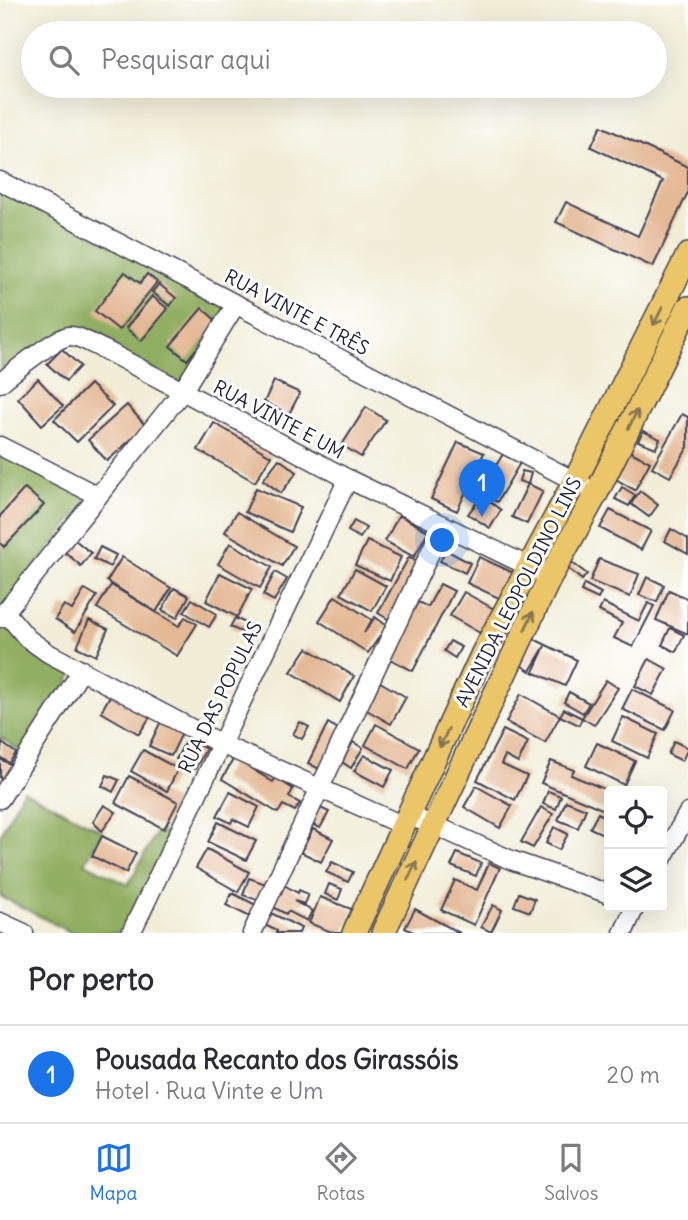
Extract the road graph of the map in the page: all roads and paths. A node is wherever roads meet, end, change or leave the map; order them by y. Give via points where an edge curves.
1 (0, 181) edge
2 (688, 255) edge
3 (682, 283) edge
4 (236, 304) junction
5 (688, 308) edge
6 (7, 378) edge
7 (182, 392) junction
8 (0, 446) edge
9 (348, 479) junction
10 (575, 481) junction
11 (597, 492) junction
12 (98, 496) junction
13 (443, 525) junction
14 (540, 572) junction
15 (3, 616) edge
16 (484, 653) junction
17 (509, 664) junction
18 (82, 670) junction
19 (221, 744) junction
20 (320, 788) junction
21 (0, 799) edge
22 (688, 813) edge
23 (406, 821) junction
24 (434, 825) junction
25 (667, 850) edge
26 (604, 892) edge
27 (633, 912) edge
28 (0, 922) edge
29 (24, 933) edge
30 (131, 933) edge
31 (251, 933) edge
32 (354, 933) edge
33 (383, 933) edge
34 (623, 933) edge

1 - 4 street, RUA VINTE E TRÊS
2 - 3 main road, AVENIDA LEOPOLDINO LINS
3 -> 10 main road, AVENIDA LEOPOLDINO LINS
4 - 7 street
4 - 10 street, RUA VINTE E TRÊS
11 -> 5 main road, AVENIDA LEOPOLDINO LINS
6 - 7 street, RUA VINTE E UM via 55,341 69,336
7 - 9 street, RUA VINTE E UM
7 - 12 street
8 - 12 street
9 - 13 street, RUA VINTE E UM
9 - 19 street, RUA DAS POPULAS
10 - 11 street, RUA VINTE E TRÊS
10 - 14 main road, AVENIDA LEOPOLDINO LINS
11 - 14 main road, AVENIDA LEOPOLDINO LINS
12 - 15 street
13 - 14 street, RUA VINTE E UM
13 - 20 street
14 - 16 main road, AVENIDA LEOPOLDINO LINS
17 -> 14 main road, AVENIDA LEOPOLDINO LINS
15 - 18 street via 36,645
16 - 17 main road
16 -> 23 main road, AVENIDA LEOPOLDINO LINS
17 - 24 main road, AVENIDA LEOPOLDINO LINS
18 - 19 street
18 - 21 street
19 - 20 street
19 - 30 street, RUA DAS POPULAS
20 - 23 street
20 - 31 street
22 - 25 street
23 - 24 street
23 - 32 main road, AVENIDA LEOPOLDINO LINS
24 - 26 street via 511,860
33 -> 24 main road, AVENIDA LEOPOLDINO LINS
27 - 34 street
28 - 29 street

